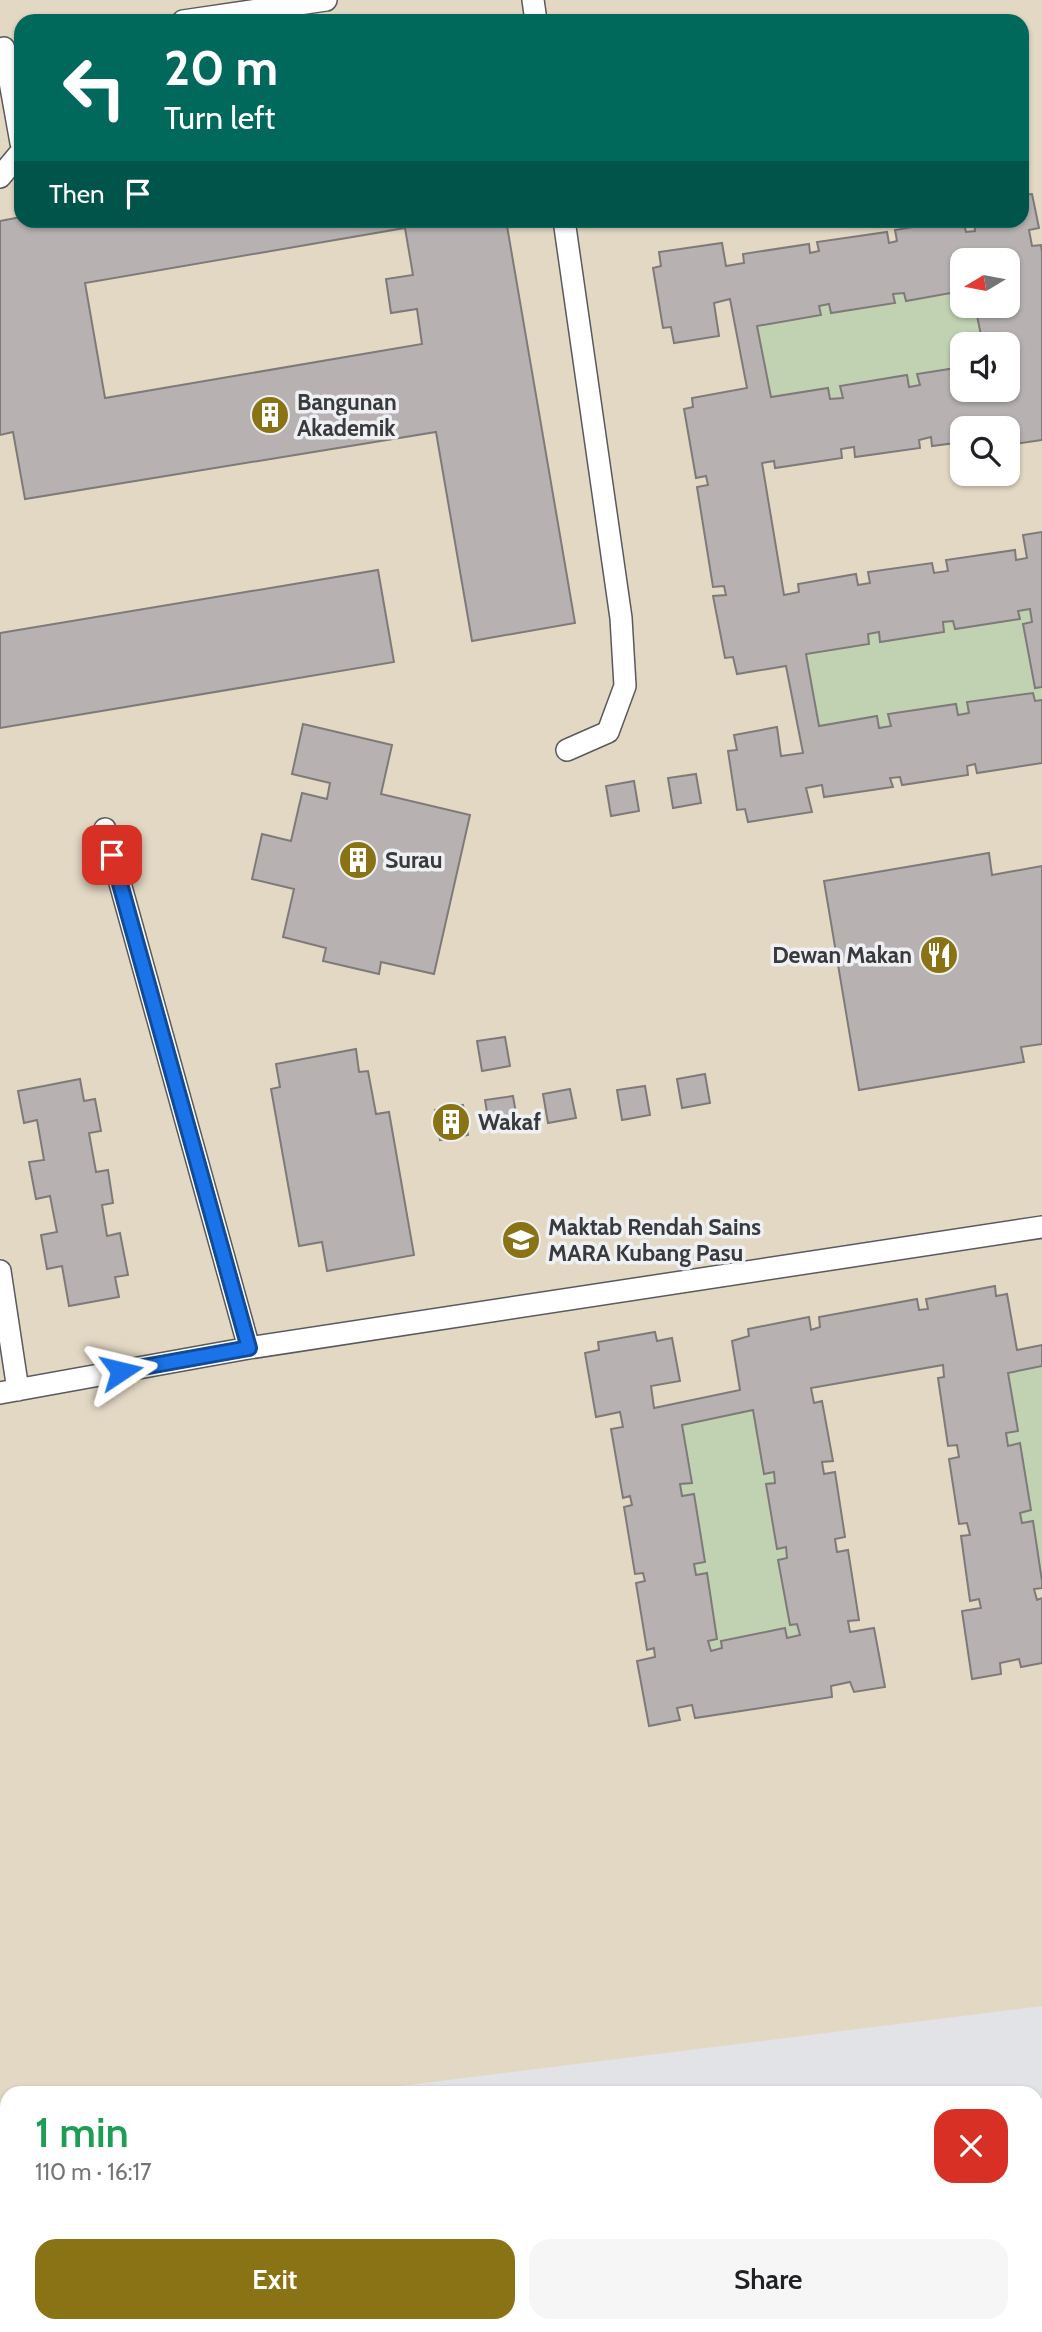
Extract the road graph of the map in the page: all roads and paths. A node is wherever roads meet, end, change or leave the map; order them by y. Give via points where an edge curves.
1 (326, 0) edge
2 (247, 14) edge
3 (8, 47) edge
4 (14, 91) edge
5 (14, 160) edge
6 (0, 177) edge
7 (565, 228) edge
8 (567, 750) dead end
9 (105, 829) dead end
10 (1042, 1227) edge
11 (0, 1271) edge
12 (249, 1348) junction
13 (9, 1392) edge

1 - 2 lane
3 - 4 lane
5 - 6 lane
7 - 8 lane via 621,618 625,685 608,732
9 - 12 lane
10 - 12 lane
11 - 13 lane
12 - 13 lane

